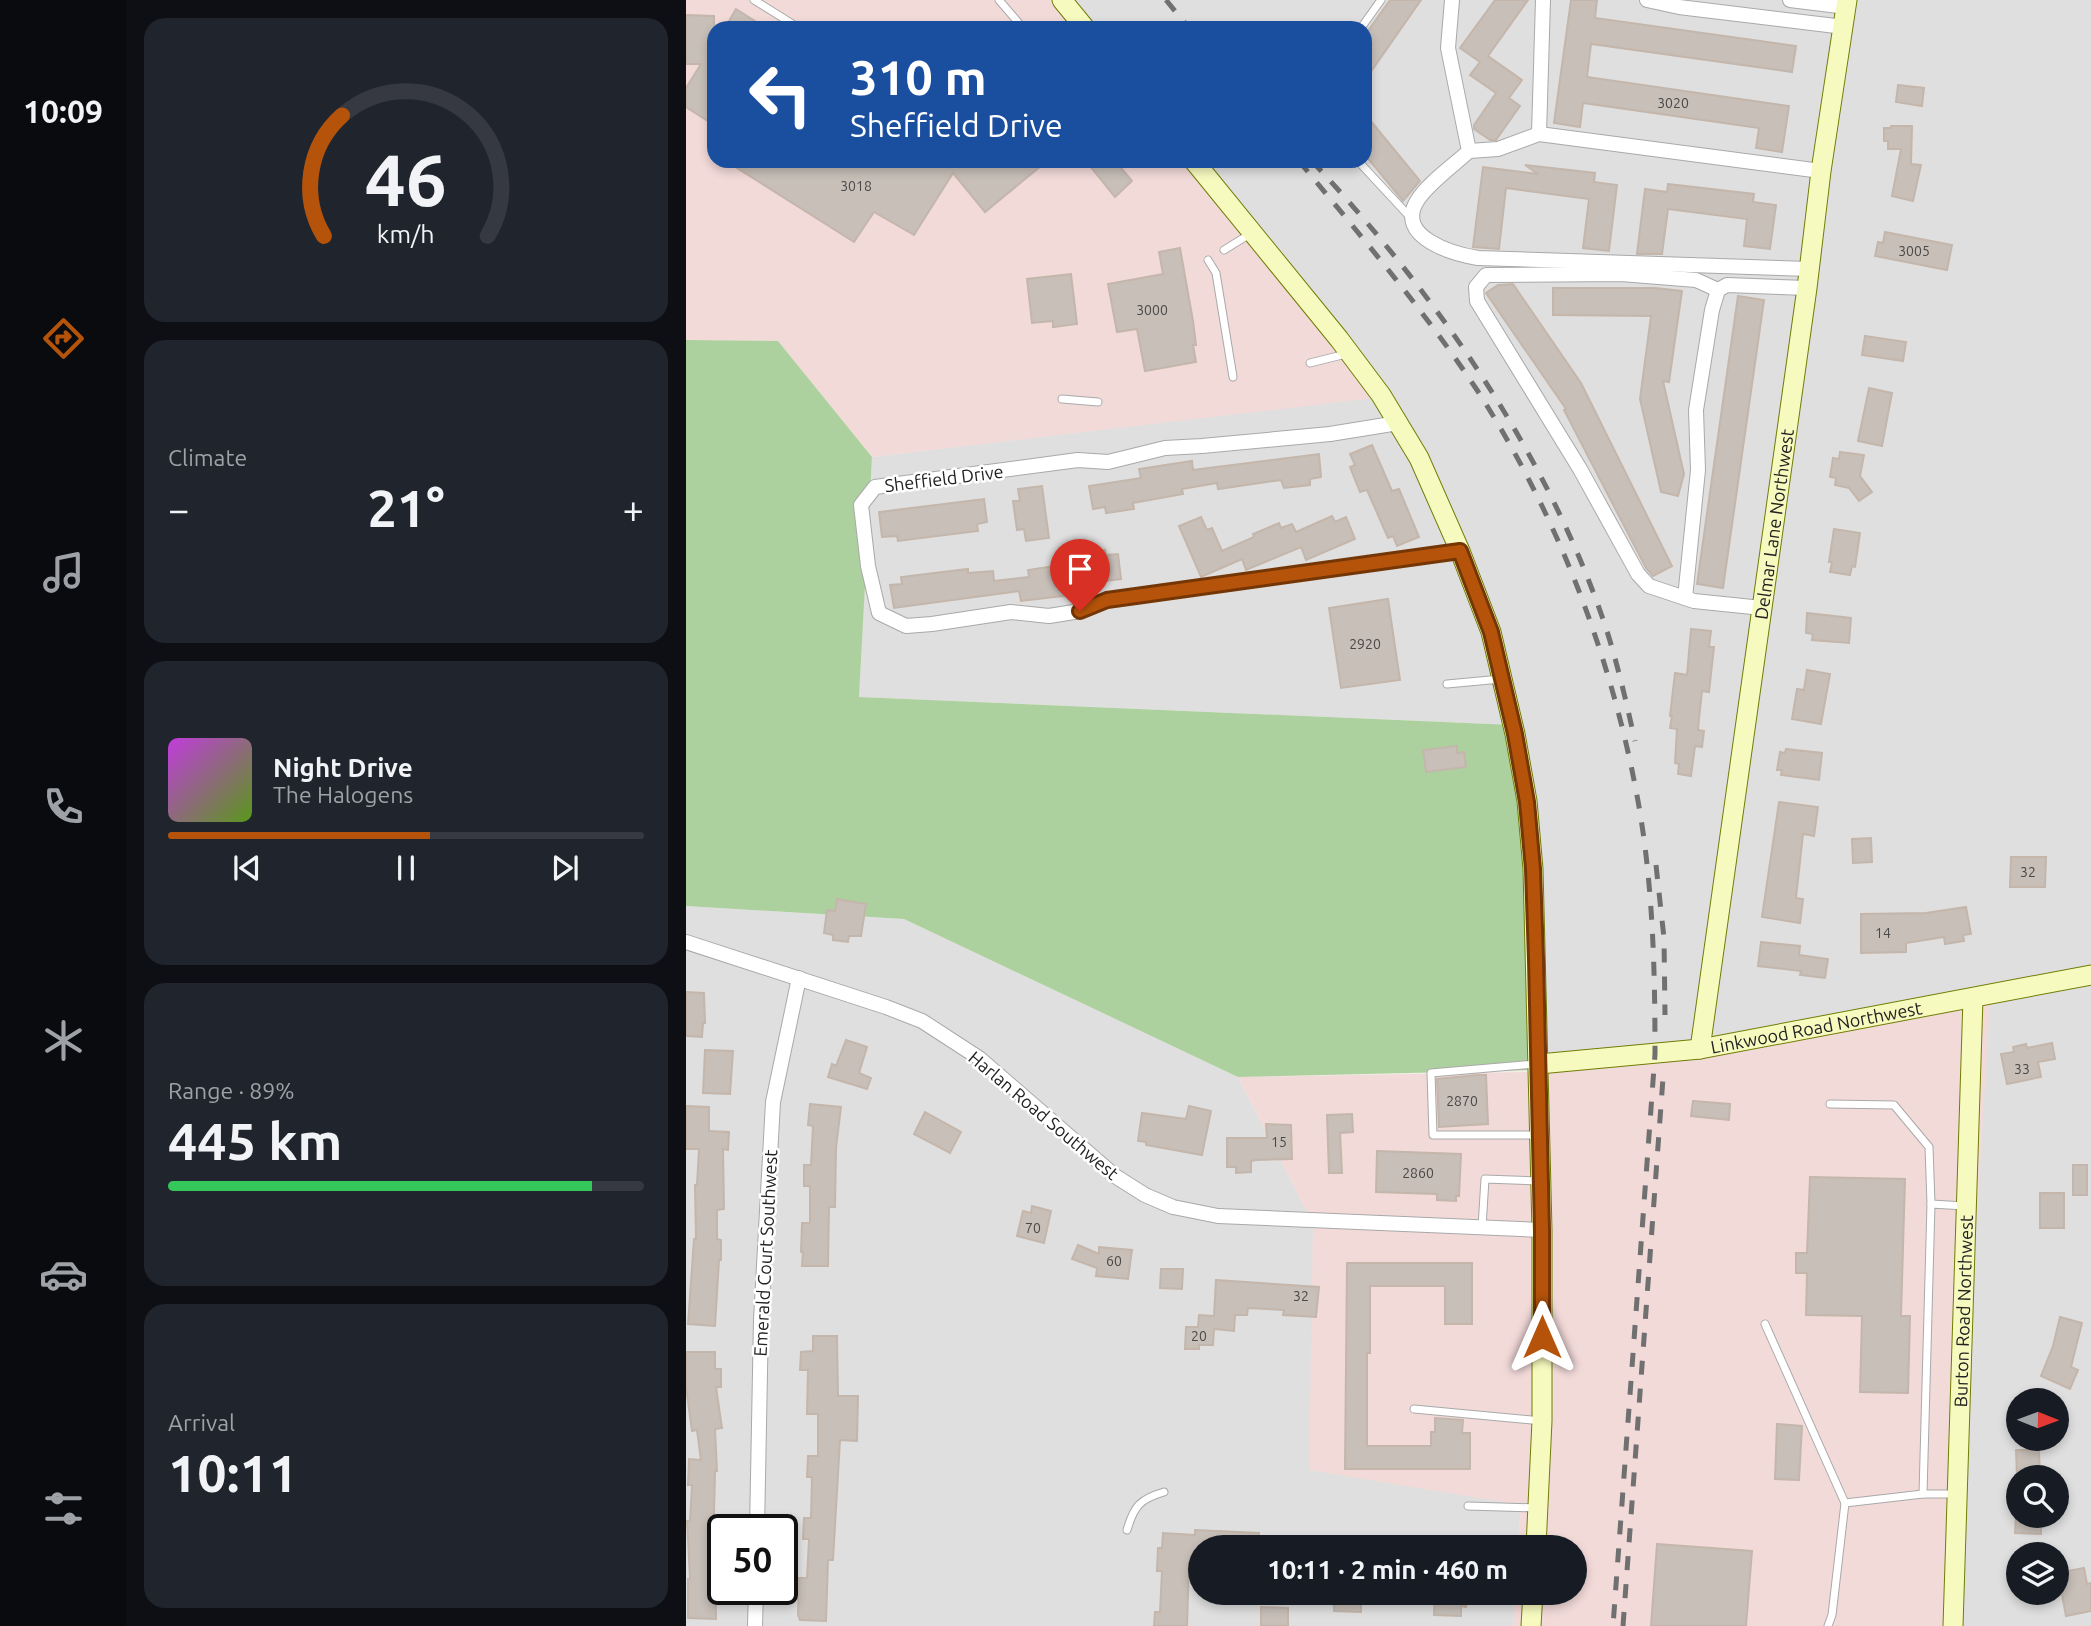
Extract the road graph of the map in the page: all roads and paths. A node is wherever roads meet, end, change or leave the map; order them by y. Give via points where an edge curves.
1 (754, 0) edge
2 (999, 0) edge
3 (1062, 0) edge
4 (1381, 0) edge
5 (1452, 0) edge
6 (1542, 0) edge
7 (1647, 0) edge
8 (1790, 0) edge
9 (1847, 4) edge
10 (788, 21) edge
11 (1017, 21) edge
12 (1079, 21) edge
13 (1366, 21) edge
14 (1844, 27) junction
15 (1539, 134) junction
16 (1469, 151) junction
17 (1200, 168) edge
18 (1365, 168) edge
19 (1821, 171) junction
20 (1413, 220) junction
21 (1252, 232) junction
22 (1224, 250) dead end
23 (1208, 260) dead end
24 (1809, 279) junction
25 (1718, 290) junction
26 (1350, 353) junction
27 (1310, 363) dead end
28 (1233, 377) dead end
29 (1062, 400) dead end
30 (1098, 402) dead end
31 (1398, 423) junction
32 (1460, 551) junction
33 (1685, 598) junction
34 (1762, 608) junction
35 (1502, 679) junction
36 (1447, 684) dead end
37 (686, 942) edge
38 (2091, 975) edge
39 (799, 978) junction
40 (1973, 998) junction
41 (1700, 1049) junction
42 (1539, 1064) junction
43 (1830, 1104) dead end
44 (1540, 1135) junction
45 (1541, 1181) junction
46 (1931, 1204) junction
47 (1966, 1206) junction
48 (1482, 1228) junction
49 (1542, 1230) junction
50 (1765, 1324) dead end
51 (1414, 1409) dead end
52 (1542, 1421) junction
53 (1164, 1492) dead end
54 (1923, 1494) junction
55 (1957, 1494) junction
56 (1845, 1503) junction
57 (1468, 1506) dead end
58 (1538, 1508) junction
59 (757, 1514) edge
60 (1127, 1530) dead end
61 (1537, 1535) edge
62 (756, 1605) edge
63 (1532, 1605) edge
64 (755, 1626) edge
65 (1531, 1626) edge
66 (1828, 1626) edge
67 (1953, 1626) edge

1 - 10 lane
2 - 11 lane
3 - 12 street
4 - 13 lane
5 - 16 street via 1448,47
6 - 15 street
7 - 14 street
8 - 9 street
9 - 14 street, Delmar Lane Northwest
14 - 19 street, Delmar Lane Northwest
15 - 16 street via 1498,149
15 - 19 street
16 - 20 street via 1418,198
17 - 21 street
18 - 20 lane
19 - 24 street, Delmar Lane Northwest
20 - 24 street via 1419,233 1457,255
21 - 22 lane
21 - 26 street
23 - 28 lane via 1216,273
24 - 25 street via 1727,285
24 - 34 street, Delmar Lane Northwest
25 - 33 street via 1696,410 1698,470
25 - 33 street via 1696,280 1621,274 1486,275 1476,287 1477,302 1580,469 1638,574 1649,586
26 - 27 lane
26 - 31 street
29 - 30 lane
31 - 32 street via 1419,458
31 - 32 street, Sheffield Drive via 875,487 861,505 879,613 906,626 1011,612 1049,616 1107,600
32 - 35 street via 1491,632
33 - 34 street
34 - 41 street, Delmar Lane Northwest
35 - 36 lane
35 - 42 street via 1527,802
37 - 39 street, Harlan Road Southwest
38 - 40 street, Linkwood Road Northwest
39 - 48 street, Harlan Road Southwest via 922,1021 979,1058 1115,1176 1173,1207 1218,1216
39 - 59 street, Emerald Court Southwest via 773,1102
40 - 41 street, Linkwood Road Northwest
40 - 47 street, Burton Road Northwest
41 - 42 street, Linkwood Road Northwest
42 - 44 street
42 - 44 lane via 1431,1073 1433,1135
43 - 46 lane via 1894,1105 1929,1147
44 - 45 street
45 - 48 lane via 1485,1179
45 - 49 street
46 - 47 lane
46 - 54 lane
47 - 55 street, Burton Road Northwest
48 - 49 street, Harlan Road Southwest
49 - 52 street
50 - 56 lane
51 - 52 lane
52 - 58 street
53 - 60 lane via 1146,1497 1133,1512
54 - 55 lane
54 - 56 lane
55 - 67 street, Burton Road Northwest
56 - 66 lane
57 - 58 lane
58 - 61 street
62 - 64 street
63 - 65 street

